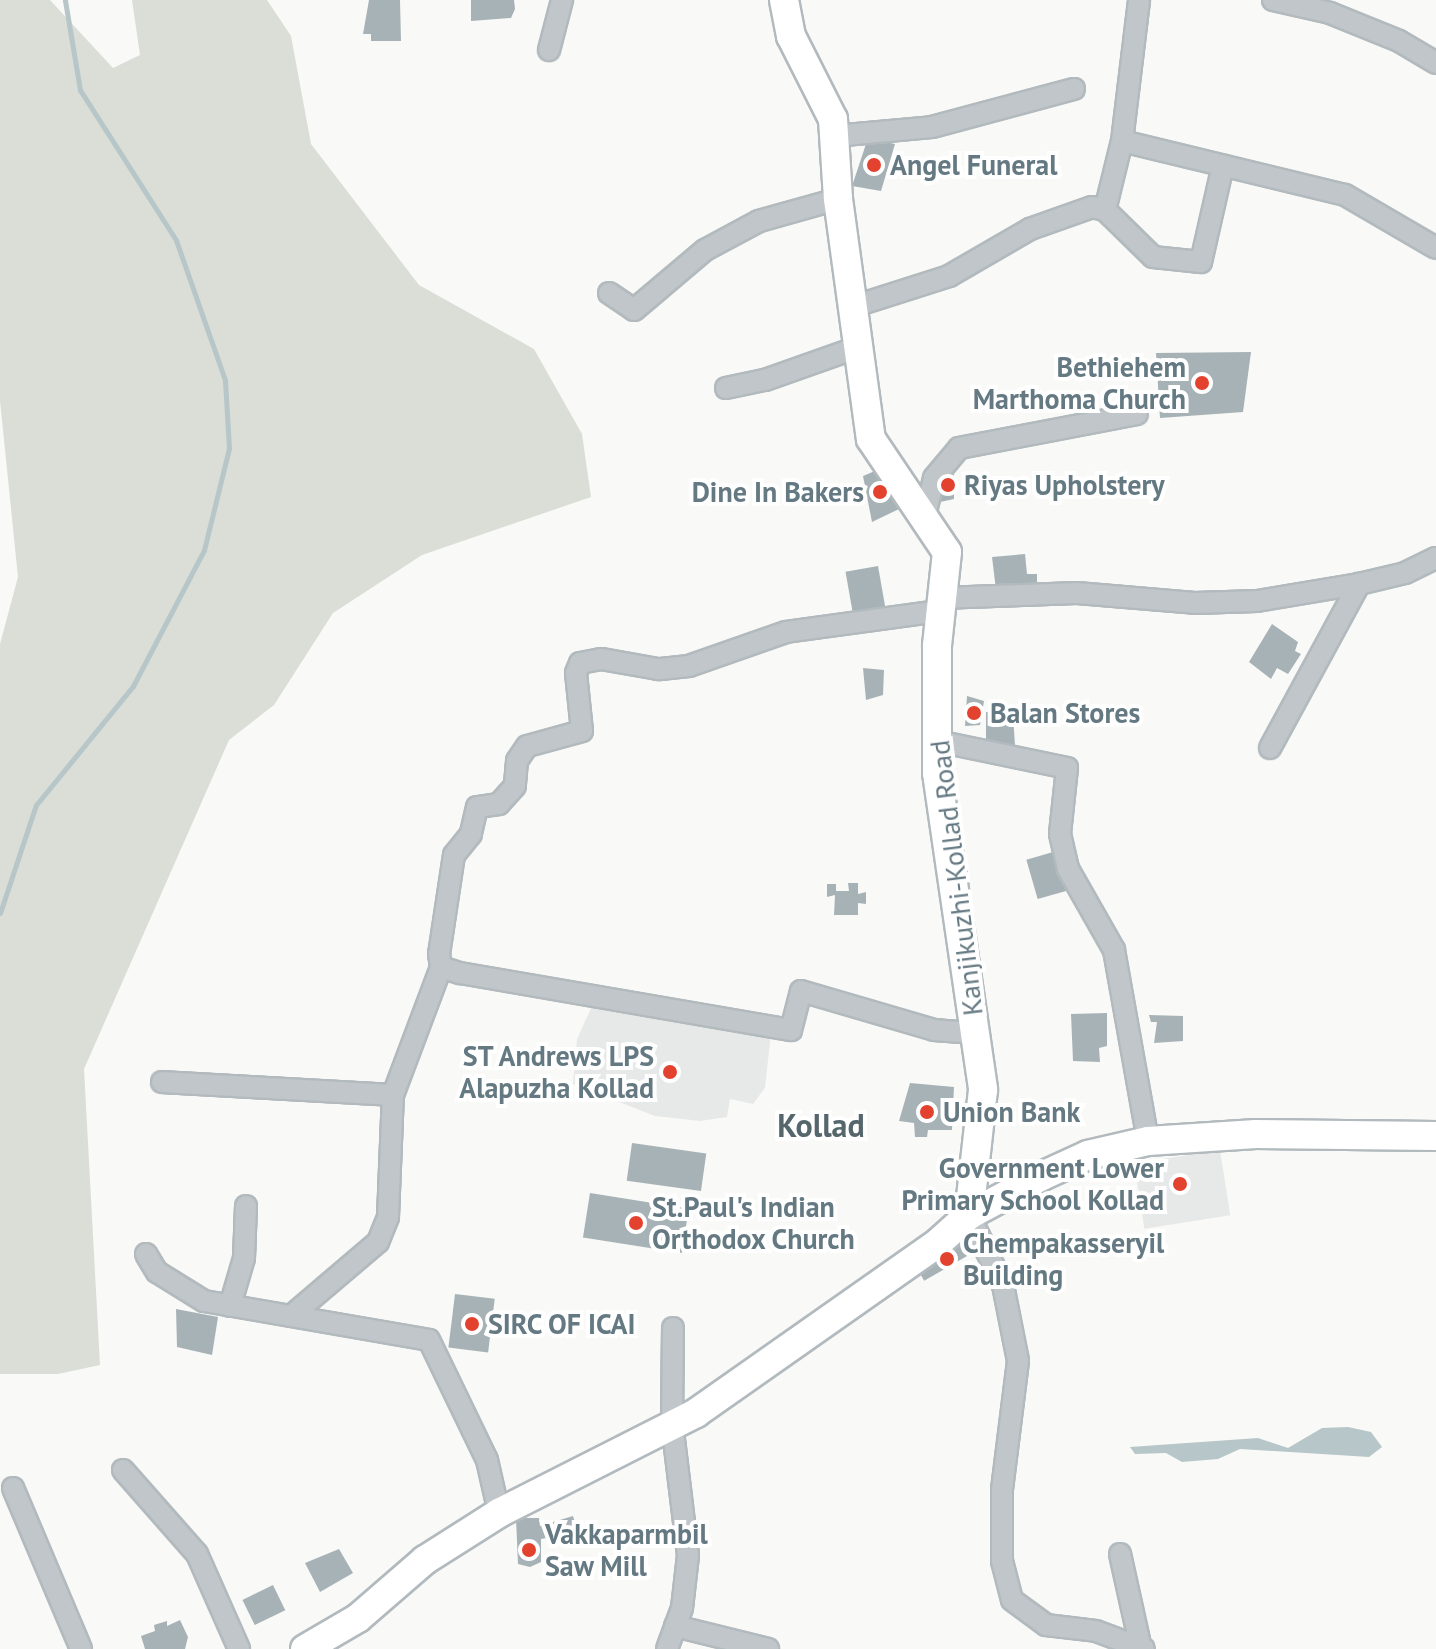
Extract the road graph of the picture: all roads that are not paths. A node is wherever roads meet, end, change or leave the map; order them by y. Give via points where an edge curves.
1 (562, 0) edge
2 (784, 0) edge
3 (1139, 0) edge
4 (1273, 0) edge
5 (549, 50) dead end
6 (1436, 63) edge
7 (1074, 89) dead end
8 (834, 136) junction
9 (1122, 141) junction
10 (1223, 165) junction
11 (838, 199) junction
12 (1105, 210) junction
13 (1436, 248) edge
14 (609, 293) dead end
15 (852, 307) junction
16 (858, 347) junction
17 (726, 388) dead end
18 (1137, 414) dead end
19 (924, 520) junction
20 (1436, 558) edge
21 (1359, 584) junction
22 (940, 604) junction
23 (937, 741) junction
24 (1270, 748) dead end
25 (441, 967) junction
26 (975, 1033) junction
27 (162, 1082) dead end
28 (393, 1095) junction
29 (1436, 1136) edge
30 (1148, 1141) junction
31 (246, 1206) dead end
32 (969, 1215) junction
33 (146, 1254) dead end
34 (230, 1306) junction
35 (291, 1316) junction
36 (673, 1328) dead end
37 (672, 1423) junction
38 (123, 1470) dead end
39 (13, 1488) dead end
40 (499, 1513) junction
41 (1120, 1554) dead end
42 (675, 1626) junction
43 (1142, 1646) edge
44 (81, 1649) edge
45 (239, 1649) edge
46 (305, 1649) edge
47 (667, 1649) edge
48 (768, 1649) edge

1 - 5 street
2 - 8 main road, Kanjikuzhi-Kollad Road via 791,36 833,119
3 - 9 street
4 - 6 street via 1330,13 1399,41
7 - 8 street via 932,127
8 - 11 main road, Kanjikuzhi-Kollad Road
9 - 10 street
9 - 12 street
10 - 12 street via 1201,262 1153,257
10 - 13 street via 1345,195
11 - 14 street via 759,221 705,250 634,310
11 - 15 main road, Kanjikuzhi-Kollad Road
12 - 15 street via 1067,214 949,276
15 - 16 main road, Kanjikuzhi-Kollad Road
16 - 17 street
16 - 19 main road, Kanjikuzhi-Kollad Road via 871,439
18 - 19 street via 959,448 934,478
19 - 22 main road, Kanjikuzhi-Kollad Road via 947,552
20 - 21 street via 1405,573
21 - 22 street via 1242,601 1077,593
21 - 24 street
22 - 23 main road, Kanjikuzhi-Kollad Road
22 - 25 street via 786,632 689,666 658,669 601,659 580,663 576,673 582,731 537,742 520,753 515,786 499,804 477,807 471,834 454,855
23 - 26 main road, Kanjikuzhi-Kollad Road
23 - 30 street via 1067,768 1060,834 1068,869 1114,950
25 - 26 street via 791,1030 801,991 934,1030
25 - 28 street
26 - 32 main road, Kanjikuzhi-Kollad Road via 983,1090
27 - 28 street
28 - 35 street via 388,1217 378,1242
29 - 30 main road via 1256,1134
30 - 32 main road via 1088,1155
31 - 34 street via 244,1258
32 - 37 main road via 939,1242 696,1413
32 - 43 street via 1003,1285 1018,1361 1002,1490 1002,1561 1012,1600 1046,1625
33 - 34 street via 157,1272 180,1288 204,1301
34 - 35 street
35 - 40 street via 429,1340 487,1460
36 - 37 street
37 - 40 main road
37 - 42 street via 688,1555
38 - 45 street via 197,1554
39 - 44 street
40 - 46 main road via 425,1560 358,1618
41 - 43 street
42 - 47 street
42 - 48 street

